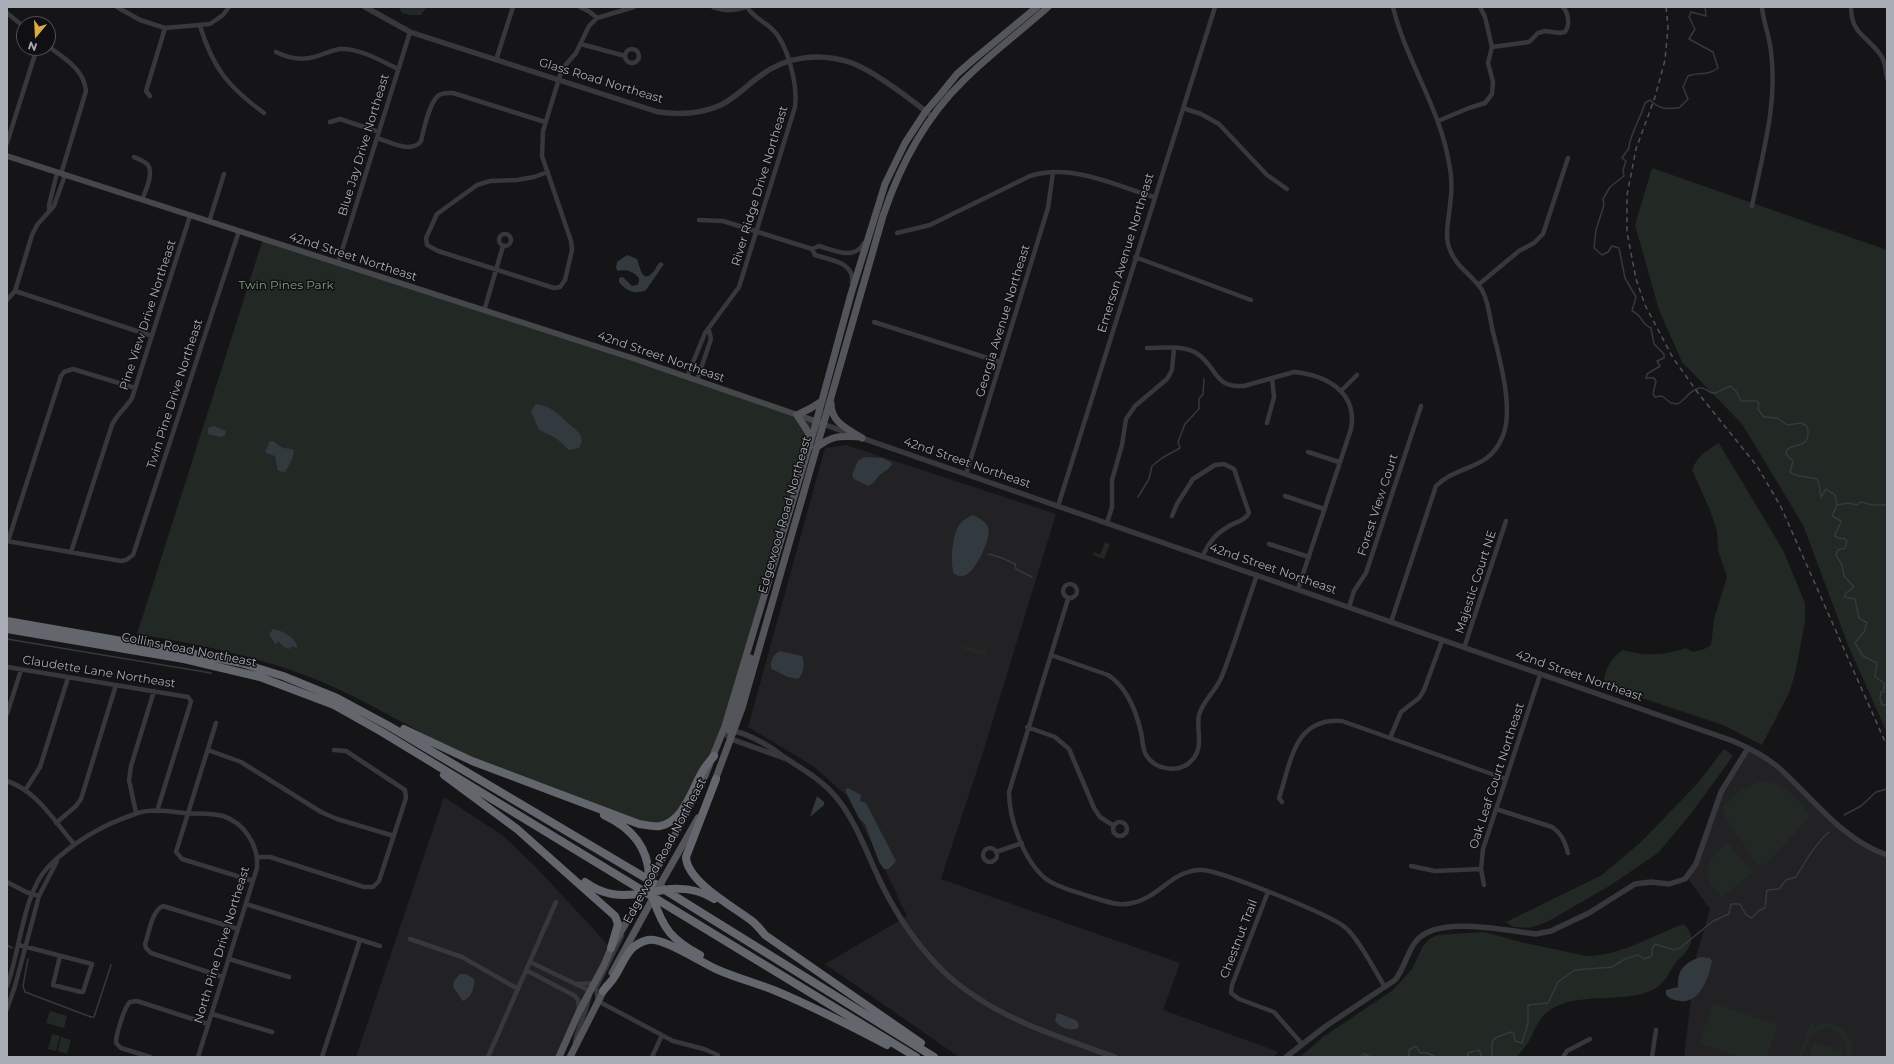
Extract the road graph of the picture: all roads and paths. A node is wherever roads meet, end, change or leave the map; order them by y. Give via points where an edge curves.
1 (117, 7) edge
2 (229, 7) edge
3 (364, 7) edge
4 (513, 7) edge
5 (580, 7) edge
6 (634, 7) edge
7 (713, 7) edge
8 (746, 7) edge
9 (1037, 7) edge
10 (1048, 7) edge
11 (1215, 7) edge
12 (1393, 7) edge
13 (1480, 7) edge
14 (1563, 7) edge
15 (1762, 7) edge
16 (1851, 7) edge
17 (372, 9) edge
18 (7, 13) edge
19 (597, 18) junction
20 (16, 20) edge
21 (200, 26) junction
22 (1014, 26) junction
23 (165, 28) junction
24 (410, 32) junction
25 (581, 44) junction
26 (1005, 44) junction
27 (1492, 48) junction
28 (56, 52) edge
29 (276, 52) dead end
30 (34, 56) edge
31 (625, 56) dead end
32 (496, 60) junction
33 (788, 60) junction
34 (398, 69) junction
35 (1887, 78) edge
36 (559, 80) junction
37 (150, 96) dead end
38 (1183, 108) junction
39 (264, 112) dead end
40 (929, 114) junction
41 (1438, 121) junction
42 (330, 122) dead end
43 (545, 122) junction
44 (379, 132) junction
45 (377, 138) junction
46 (7, 143) edge
47 (7, 156) edge
48 (134, 157) dead end
49 (1568, 158) dead end
50 (548, 172) junction
51 (1053, 172) junction
52 (61, 174) junction
53 (224, 174) dead end
54 (1287, 189) dead end
55 (1154, 197) junction
56 (142, 200) junction
57 (1752, 206) dead end
58 (49, 211) junction
59 (190, 216) junction
60 (699, 220) dead end
61 (209, 222) junction
62 (870, 230) junction
63 (239, 231) junction
64 (757, 231) junction
65 (896, 233) dead end
66 (503, 246) dead end
67 (812, 249) junction
68 (1136, 257) junction
69 (338, 263) junction
70 (497, 270) junction
71 (1478, 285) junction
72 (14, 291) junction
73 (851, 294) junction
74 (7, 300) edge
75 (1251, 300) dead end
76 (484, 311) junction
77 (874, 322) dead end
78 (708, 330) junction
79 (152, 336) junction
80 (1147, 348) dead end
81 (1174, 348) junction
82 (1000, 362) junction
83 (1357, 375) dead end
84 (687, 377) junction
85 (1272, 378) junction
86 (697, 380) junction
87 (135, 388) junction
88 (1342, 390) junction
89 (831, 397) junction
90 (822, 401) junction
91 (1421, 406) dead end
92 (797, 415) junction
93 (820, 423) junction
94 (1267, 423) dead end
95 (862, 438) junction
96 (811, 439) junction
97 (816, 448) junction
98 (1308, 452) dead end
99 (1339, 462) junction
100 (966, 474) junction
101 (1285, 496) dead end
102 (1058, 506) junction
103 (1324, 509) junction
104 (1172, 516) dead end
105 (1506, 521) dead end
106 (1107, 523) junction
107 (8, 541) edge
108 (1270, 544) dead end
109 (71, 552) junction
110 (1202, 557) junction
111 (1309, 557) junction
112 (1258, 575) junction
113 (1298, 589) junction
114 (1068, 598) dead end
115 (1349, 607) junction
116 (7, 621) edge
117 (1391, 622) junction
118 (7, 629) edge
119 (1442, 641) junction
120 (1464, 648) junction
121 (1051, 655) junction
122 (7, 667) edge
123 (21, 670) junction
124 (1540, 675) junction
125 (283, 676) junction
126 (68, 678) junction
127 (116, 685) junction
128 (154, 691) junction
129 (7, 714) edge
130 (216, 723) dead end
131 (1027, 727) junction
132 (729, 731) junction
133 (1390, 738) junction
134 (731, 739) junction
135 (400, 743) junction
136 (1748, 748) junction
137 (208, 750) junction
138 (334, 750) dead end
139 (714, 756) junction
140 (788, 759) junction
141 (716, 779) junction
142 (1506, 779) junction
143 (7, 781) edge
144 (528, 783) junction
145 (26, 789) junction
146 (1282, 802) dead end
147 (1496, 809) junction
148 (157, 811) junction
149 (136, 813) junction
150 (187, 813) junction
151 (56, 823) junction
152 (1114, 826) dead end
153 (394, 836) junction
154 (1022, 843) junction
155 (74, 844) junction
156 (996, 852) dead end
157 (1568, 853) dead end
158 (1887, 855) edge
159 (257, 857) junction
160 (58, 858) junction
161 (552, 858) junction
162 (1411, 866) dead end
163 (1481, 869) junction
164 (650, 879) junction
165 (253, 881) junction
166 (7, 882) edge
167 (1484, 885) dead end
168 (1268, 892) junction
169 (32, 894) junction
170 (39, 896) junction
171 (649, 896) junction
172 (556, 902) dead end
173 (246, 904) junction
174 (632, 912) junction
175 (238, 929) junction
176 (765, 935) junction
177 (410, 939) dead end
178 (360, 940) junction
179 (19, 945) junction
180 (26, 946) junction
181 (380, 946) dead end
182 (611, 948) junction
183 (60, 956) junction
184 (229, 959) junction
185 (530, 962) junction
186 (526, 970) junction
187 (223, 976) junction
188 (289, 977) dead end
189 (594, 983) junction
190 (756, 983) junction
191 (576, 984) junction
192 (7, 986) edge
193 (1385, 987) junction
194 (518, 989) junction
195 (590, 991) junction
196 (603, 991) junction
197 (9, 1000) edge
198 (598, 1001) junction
199 (7, 1009) edge
200 (579, 1012) junction
201 (212, 1014) junction
202 (208, 1024) junction
203 (1656, 1030) dead end
204 (272, 1032) dead end
205 (662, 1035) junction
206 (1590, 1039) dead end
207 (1302, 1044) junction
208 (574, 1047) junction
209 (718, 1055) dead end
210 (150, 1057) edge
211 (198, 1057) edge
212 (322, 1057) edge
213 (488, 1057) edge
214 (559, 1057) edge
215 (570, 1057) edge
216 (652, 1057) edge
217 (910, 1057) edge
218 (916, 1057) edge
219 (934, 1057) edge
220 (942, 1057) edge
221 (1115, 1057) edge
222 (1286, 1057) edge
223 (1563, 1057) edge
224 (1652, 1057) edge

1 - 23 street via 140,20
2 - 21 street via 217,21
3 - 17 street, Glass Road Northeast
4 - 32 street
5 - 19 street
6 - 19 street
7 - 8 street via 734,10
8 - 33 street, River Ridge Drive Northeast via 777,35
9 - 22 main road, Edgewood Road Northeast
10 - 26 main road, Edgewood Road Northeast
11 - 38 street, Emerson Avenue Northeast
12 - 41 street via 1398,29
13 - 27 street
14 - 27 street via 1568,18 1565,32 1545,31 1529,42
15 - 57 street via 1763,23 1771,51 1773,88
16 - 35 street via 1857,29 1880,54
17 - 24 street, Glass Road Northeast
18 - 20 street
19 - 25 street via 588,26
21 - 23 street
21 - 39 street via 214,64 225,79
22 - 26 main road via 1015,30
22 - 40 main road, Edgewood Road Northeast via 957,74
23 - 37 street via 146,91
24 - 32 street, Glass Road Northeast
24 - 34 street, Blue Jay Drive Northeast
25 - 31 street
25 - 36 street via 562,69
26 - 40 main road, Edgewood Road Northeast
27 - 41 street via 1488,63 1493,89 1489,99 1478,106
28 - 52 street via 78,69 85,82 86,91
29 - 34 street via 287,58 301,59 341,49 353,50
30 - 46 street
32 - 36 street, Glass Road Northeast
33 - 36 street, Glass Road Northeast via 767,71 742,92 721,104 700,112 684,114 658,112
33 - 40 street, Glass Road Northeast via 824,57 852,64 864,69
33 - 64 street, River Ridge Drive Northeast via 796,86 795,107
34 - 44 street, Blue Jay Drive Northeast
36 - 43 street
38 - 54 street via 1219,124 1268,175
38 - 55 street, Emerson Avenue Northeast
40 - 62 main road, Edgewood Road Northeast via 895,162
40 - 89 main road, Edgewood Road Northeast via 892,190
41 - 71 street via 1450,163 1451,204 1447,224 1448,244 1458,265
42 - 44 street via 340,119
43 - 45 street via 444,92 432,102 421,141 417,146 412,148
43 - 50 street via 542,156
44 - 45 street, Blue Jay Drive Northeast
45 - 69 street, Blue Jay Drive Northeast
47 - 52 main road, 42nd Street Northeast
48 - 56 street via 148,164 150,169
49 - 71 street via 1543,234
50 - 70 street via 572,242 565,280 560,287 554,288
50 - 70 street via 534,177 490,181 477,185 437,214 432,222 426,238 427,245
51 - 55 street via 1073,172
51 - 65 street via 1030,176 930,225
51 - 82 street, Georgia Avenue Northeast via 1048,208
52 - 56 main road, 42nd Street Northeast
52 - 58 street
52 - 58 street via 54,206
53 - 61 street
55 - 68 street, Emerson Avenue Northeast
56 - 59 main road, 42nd Street Northeast
58 - 72 street via 32,235
59 - 61 main road, 42nd Street Northeast
59 - 79 street, Pine View Drive Northeast
60 - 64 street via 723,221
61 - 63 main road, 42nd Street Northeast
62 - 67 street via 863,246 857,252 842,253 819,246
62 - 73 main road, Edgewood Road Northeast
63 - 69 main road, 42nd Street Northeast
63 - 109 street, Twin Pine Drive Northeast via 133,555 126,560
64 - 67 street
64 - 78 street, River Ridge Drive Northeast via 739,287
66 - 70 street
67 - 73 street via 815,255 846,266 853,280
68 - 75 street
68 - 102 street, Emerson Avenue Northeast
69 - 76 main road, 42nd Street Northeast
70 - 76 street
71 - 117 street via 1485,299 1503,375 1506,429 1499,445 1487,459 1455,472 1436,486
72 - 74 street
72 - 79 street
73 - 90 main road, Edgewood Road Northeast
76 - 84 main road, 42nd Street Northeast
77 - 82 street
78 - 84 street, River Ridge Drive Northeast via 700,341
78 - 86 street via 711,339
79 - 87 street, Pine View Drive Northeast
80 - 81 street
81 - 85 street via 1196,353 1221,382 1228,386 1244,386
81 - 106 street via 1172,370 1167,379 1135,406 1126,419 1112,480 1112,507
82 - 100 street, Georgia Avenue Northeast
83 - 88 street
84 - 86 main road, 42nd Street Northeast
85 - 88 street via 1294,372 1317,378
85 - 94 street via 1274,397
86 - 92 main road, 42nd Street Northeast
87 - 107 street via 73,369 64,372
87 - 109 street, Pine View Drive Northeast via 128,404 112,425
88 - 99 street via 1351,407 1353,419
89 - 93 main road, Edgewood Road Northeast
89 - 95 main road via 834,417
90 - 92 main road
90 - 93 main road, Edgewood Road Northeast
91 - 115 street, Forest View Court via 1366,573 1354,591
92 - 93 main road, 42nd Street Northeast
92 - 96 main road
93 - 95 street, 42nd Street Northeast
93 - 96 main road, Edgewood Road Northeast
93 - 97 main road, Edgewood Road Northeast
95 - 97 main road via 834,437
95 - 100 street, 42nd Street Northeast
96 - 132 main road, Edgewood Road Northeast via 752,636
97 - 132 main road, Edgewood Road Northeast
98 - 99 street
99 - 103 street
100 - 102 street, 42nd Street Northeast
101 - 103 street
102 - 106 street, 42nd Street Northeast
103 - 111 street
104 - 110 street via 1194,479 1215,465 1224,464 1234,469 1249,513 1244,519 1226,527 1215,536
105 - 120 street, Majestic Court NE
106 - 110 street, 42nd Street Northeast
107 - 109 street
108 - 111 street
110 - 112 street, 42nd Street Northeast
111 - 113 street
112 - 113 street, 42nd Street Northeast
112 - 121 street via 1222,677 1199,715 1199,748 1193,760 1178,768 1163,768 1146,756 1137,717 1117,680
113 - 115 street, 42nd Street Northeast
114 - 121 street
115 - 117 street, 42nd Street Northeast
116 - 125 highway, Collins Road Northeast via 220,658
117 - 119 street, 42nd Street Northeast
118 - 135 highway, Collins Road Northeast via 184,659 260,677 334,705
119 - 120 street, 42nd Street Northeast
119 - 133 street via 1424,690 1419,698 1401,712
120 - 124 street, 42nd Street Northeast
121 - 131 street
122 - 123 street, Claudette Lane Northeast
123 - 126 street, Claudette Lane Northeast
123 - 129 street
124 - 136 street, 42nd Street Northeast via 1678,720
124 - 142 street, Oak Leaf Court Northeast
125 - 144 highway via 341,696 421,739
125 - 219 highway, Collins Road Northeast via 337,698 389,726 644,877
126 - 127 street, Claudette Lane Northeast
126 - 145 street via 40,767
127 - 128 street, Claudette Lane Northeast
127 - 151 street via 81,799
128 - 148 street, Claudette Lane Northeast via 188,697 191,702
128 - 149 street via 131,766 129,780
130 - 137 street
131 - 152 street via 1055,738 1069,749 1094,808 1100,817
131 - 154 street via 1009,792 1010,814
132 - 134 main road, Edgewood Road Northeast
132 - 139 main road, Edgewood Road Northeast
132 - 140 street via 772,748
133 - 142 street
133 - 146 street via 1342,721 1331,720 1313,725 1305,731 1296,746 1279,798
134 - 140 street via 767,754
134 - 141 main road, Edgewood Road Northeast
135 - 161 highway via 506,820
135 - 218 highway
136 - 158 street, 42nd Street Northeast via 1778,767 1858,841
136 - 193 street via 1721,792 1696,864 1685,879 1669,884 1636,884 1588,913 1544,933 1475,926 1458,926 1425,933 1416,941 1399,975
137 - 150 street
137 - 153 street via 241,762 321,812
138 - 153 street via 346,751 405,790 406,798
139 - 144 highway via 704,769 684,807 661,826 639,824
139 - 164 main road, Edgewood Road Northeast via 689,810
140 - 221 street via 821,781 836,797 852,821 897,914 946,973 1003,1014 1035,1029
141 - 171 main road, Edgewood Road Northeast, bridge via 696,822 661,883
141 - 176 highway via 686,862 701,883 753,922
142 - 147 street, Oak Leaf Court Northeast
143 - 145 street
144 - 164 highway via 623,825 642,847
145 - 151 street
147 - 157 street via 1552,828 1560,833
147 - 163 street, Oak Leaf Court Northeast via 1483,849
148 - 149 street, North Pine Drive Northeast
148 - 150 street, North Pine Drive Northeast
149 - 155 street, North Pine Drive Northeast
150 - 159 street, North Pine Drive Northeast via 216,815 234,822 249,836
150 - 165 street via 176,849 178,855 182,859
151 - 155 street
153 - 159 street via 380,878 373,887 364,887 270,857
154 - 156 street
154 - 168 street via 1033,866 1047,880 1120,905 1144,900 1172,878 1193,870 1218,874
155 - 160 street, North Pine Drive Northeast
159 - 165 street, North Pine Drive Northeast
160 - 169 street, North Pine Drive Northeast via 43,874
160 - 170 street
161 - 171 highway via 599,891 615,895
161 - 182 highway via 615,916 618,924
162 - 163 street via 1435,871
163 - 167 street, Oak Leaf Court Northeast
164 - 171 highway, bridge
165 - 173 street, North Pine Drive Northeast
166 - 169 street
168 - 193 street via 1347,929
168 - 207 street, Chestnut Trail via 1231,993 1239,999 1274,1012
169 - 170 street
169 - 179 street, North Pine Drive Northeast
170 - 180 street
171 - 174 main road, Edgewood Road Northeast
171 - 176 highway, bridge via 671,889 688,889 708,895
171 - 190 highway via 666,930 681,945
171 - 196 main road, Edgewood Road Northeast
172 - 185 street
173 - 175 street, North Pine Drive Northeast
173 - 178 street
174 - 182 main road, Edgewood Road Northeast
174 - 198 street via 596,988
175 - 184 street, North Pine Drive Northeast
175 - 187 street via 168,906 160,907 145,944 148,951
176 - 220 highway
177 - 194 street via 462,957
178 - 181 street
178 - 212 street
179 - 180 street
179 - 192 street, North Pine Drive Northeast
180 - 183 street
180 - 197 street
182 - 189 main road, Edgewood Road Northeast
183 - 183 street via 92,964 84,992 54,986
184 - 187 street, North Pine Drive Northeast
184 - 188 street
185 - 186 street
185 - 191 street
186 - 194 street
186 - 200 street via 575,996
187 - 201 street, North Pine Drive Northeast
189 - 191 street
189 - 195 main road, Edgewood Road Northeast
190 - 196 highway via 735,978 655,939 632,948 614,979
190 - 217 highway via 832,1016
191 - 195 street
193 - 207 street
194 - 213 street
195 - 200 main road, Edgewood Road Northeast
195 - 208 street via 589,1005 578,1028
196 - 198 main road, Edgewood Road Northeast
197 - 199 street
198 - 205 street
198 - 208 main road, Edgewood Road Northeast
200 - 214 main road, Edgewood Road Northeast
201 - 202 street, North Pine Drive Northeast
201 - 204 street
202 - 210 street via 133,1001 126,1006 116,1040 118,1046
202 - 211 street, North Pine Drive Northeast
203 - 224 street
205 - 209 street
205 - 216 street
206 - 223 street via 1567,1051
207 - 222 street
208 - 215 main road, Edgewood Road Northeast

